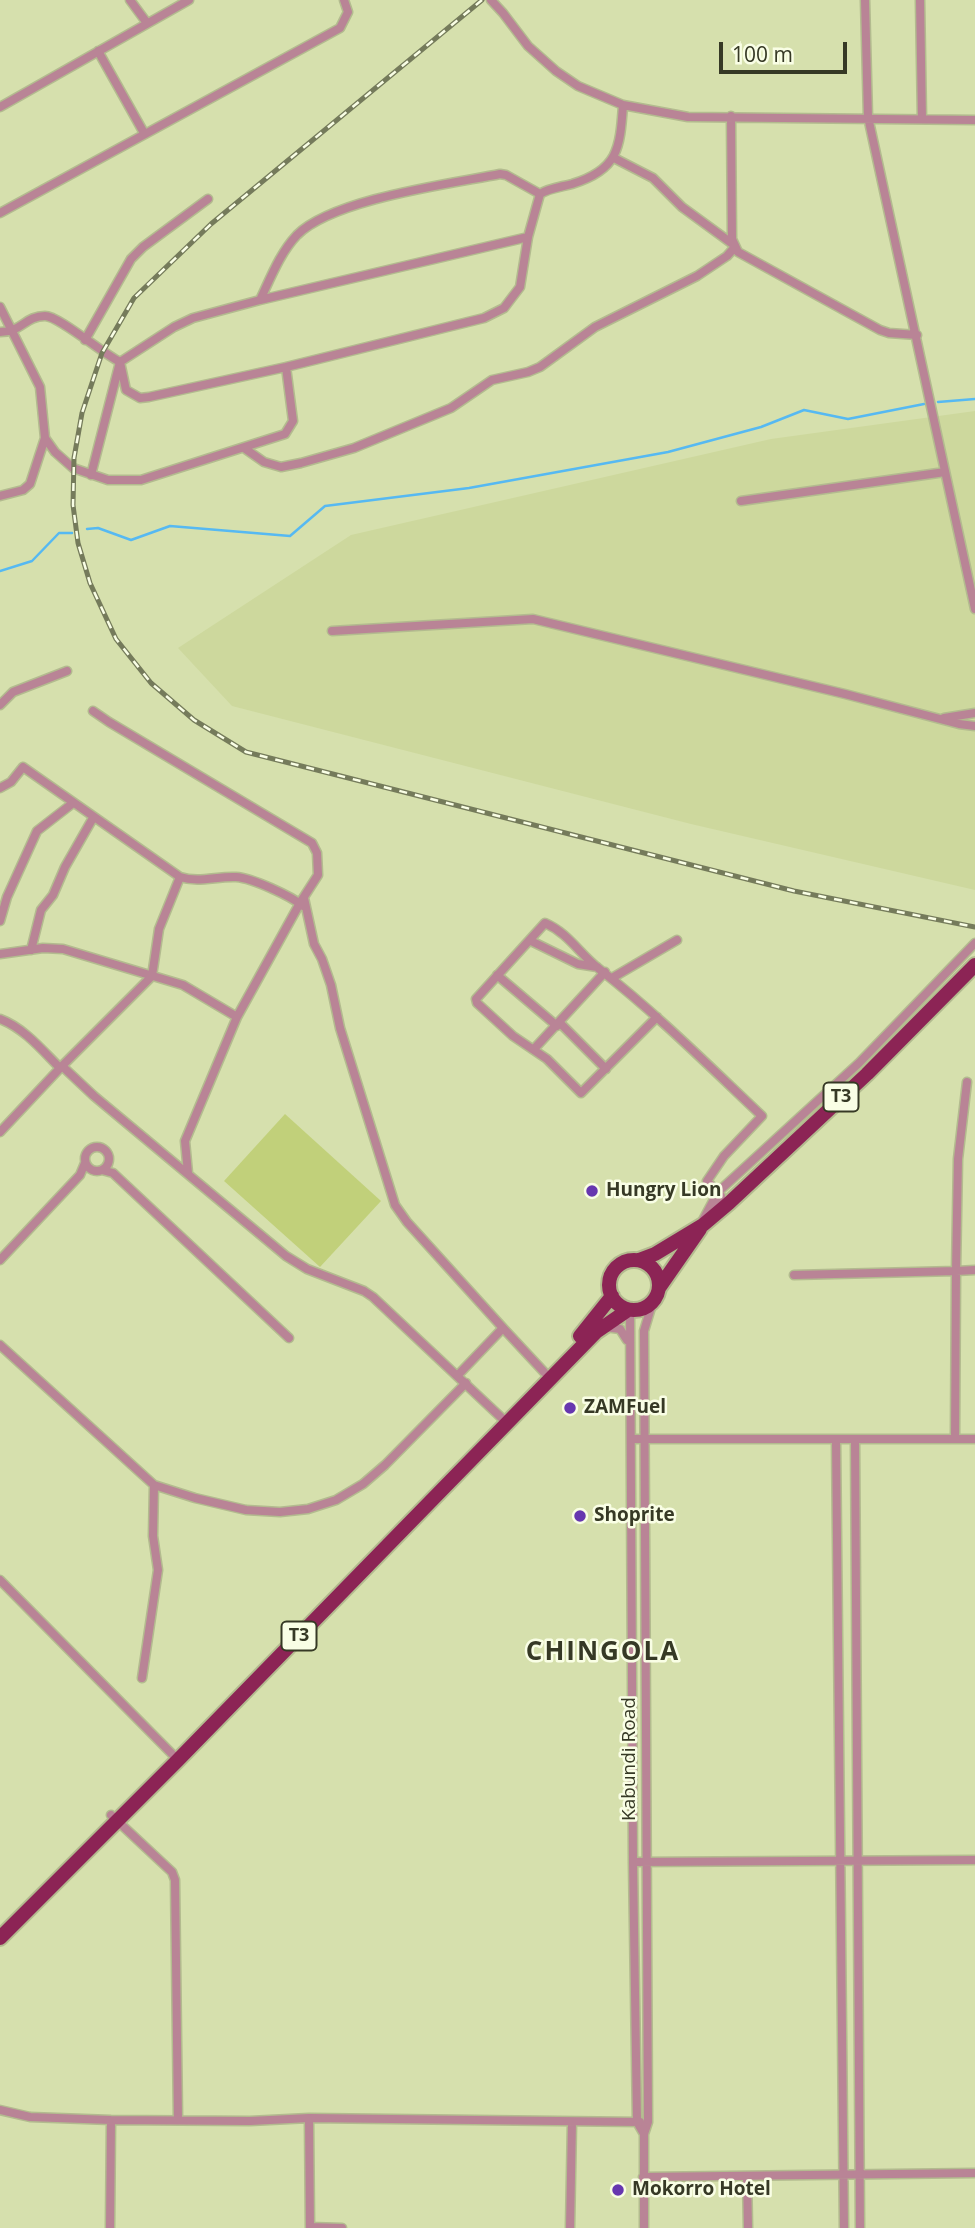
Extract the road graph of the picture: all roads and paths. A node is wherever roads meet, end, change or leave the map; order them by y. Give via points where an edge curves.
1 (130, 0) edge
2 (189, 0) edge
3 (344, 0) edge
4 (491, 0) edge
5 (865, 0) edge
6 (919, 0) edge
7 (147, 23) junction
8 (98, 51) junction
9 (623, 105) junction
10 (0, 107) edge
11 (732, 116) junction
12 (868, 117) junction
13 (922, 119) junction
14 (975, 120) edge
15 (144, 133) junction
16 (614, 158) junction
17 (540, 194) junction
18 (208, 199) dead end
19 (0, 213) edge
20 (528, 237) junction
21 (734, 246) junction
22 (260, 300) junction
23 (0, 307) edge
24 (0, 331) edge
25 (14, 332) junction
26 (916, 335) junction
27 (85, 340) junction
28 (120, 362) junction
29 (286, 367) junction
30 (45, 438) junction
31 (244, 448) junction
32 (946, 472) junction
33 (91, 475) junction
34 (0, 496) edge
35 (741, 501) dead end
36 (975, 609) edge
37 (332, 631) dead end
38 (67, 671) dead end
39 (0, 705) edge
40 (975, 708) edge
41 (93, 710) dead end
42 (975, 713) edge
43 (964, 715) junction
44 (941, 718) junction
45 (975, 726) edge
46 (0, 788) edge
47 (73, 803) junction
48 (93, 818) junction
49 (180, 877) junction
50 (304, 903) junction
51 (0, 921) edge
52 (677, 940) dead end
53 (531, 941) junction
54 (975, 943) edge
55 (31, 950) junction
56 (0, 954) edge
57 (975, 965) edge
58 (597, 967) junction
59 (497, 975) junction
60 (608, 975) junction
61 (152, 976) junction
62 (237, 1017) junction
63 (657, 1017) junction
64 (0, 1019) edge
65 (558, 1024) junction
66 (534, 1049) junction
67 (61, 1067) junction
68 (606, 1069) junction
69 (967, 1082) dead end
70 (0, 1132) edge
71 (109, 1160) junction
72 (85, 1163) junction
73 (98, 1170) junction
74 (113, 1173) junction
75 (188, 1173) junction
76 (80, 1175) junction
77 (718, 1192) junction
78 (717, 1213) junction
79 (701, 1227) junction
80 (0, 1259) edge
81 (639, 1260) junction
82 (975, 1270) edge
83 (956, 1271) junction
84 (794, 1275) dead end
85 (656, 1295) junction
86 (612, 1296) junction
87 (629, 1310) junction
88 (603, 1327) junction
89 (503, 1328) junction
90 (289, 1338) dead end
91 (628, 1342) junction
92 (0, 1345) edge
93 (544, 1372) junction
94 (458, 1375) junction
95 (466, 1383) junction
96 (503, 1420) junction
97 (955, 1438) junction
98 (975, 1438) edge
99 (631, 1439) junction
100 (645, 1439) junction
101 (855, 1439) junction
102 (836, 1440) junction
103 (154, 1485) junction
104 (837, 1578) junction
105 (856, 1578) junction
106 (0, 1580) edge
107 (142, 1678) dead end
108 (857, 1723) junction
109 (839, 1724) junction
110 (646, 1725) junction
111 (632, 1726) junction
112 (175, 1757) junction
113 (114, 1818) junction
114 (975, 1860) edge
115 (633, 1861) junction
116 (646, 1861) junction
117 (841, 1861) junction
118 (858, 1861) junction
119 (0, 1926) edge
120 (0, 1938) edge
121 (842, 2015) junction
122 (859, 2015) junction
123 (0, 2110) edge
124 (309, 2118) junction
125 (111, 2120) junction
126 (178, 2120) junction
127 (572, 2122) junction
128 (638, 2122) junction
129 (649, 2122) junction
130 (644, 2134) junction
131 (975, 2173) edge
132 (844, 2175) junction
133 (859, 2175) junction
134 (747, 2176) junction
135 (643, 2177) junction
136 (110, 2228) edge
137 (310, 2228) edge
138 (342, 2228) edge
139 (570, 2228) edge
140 (643, 2228) edge
141 (748, 2228) edge
142 (844, 2228) edge
143 (860, 2228) edge

1 - 7 street
2 - 7 street
3 - 15 street via 348,12 340,28
4 - 9 street via 528,46 556,71
5 - 12 street
6 - 13 street
7 - 8 street
8 - 10 street
8 - 15 street
9 - 11 street via 688,117
9 - 16 street
11 - 12 street
11 - 21 street
12 - 13 street
12 - 26 street
13 - 14 street
15 - 19 street
16 - 17 street via 595,176
16 - 21 street via 653,178 682,207
17 - 20 street
17 - 22 street via 500,174 380,199 330,215 311,224 288,246
18 - 27 street via 131,259
20 - 22 street
20 - 29 street via 520,287 504,308 466,324
21 - 26 street via 746,259 880,330
21 - 31 street via 697,276 595,327 540,367 492,380 451,408 354,448 281,467
22 - 28 street via 192,318
23 - 25 street
24 - 25 street
25 - 27 street via 30,319 46,316
25 - 30 street via 40,387
26 - 32 street
27 - 28 street
28 - 29 street via 126,390 140,398
28 - 33 street
29 - 31 street via 290,428 285,434
30 - 33 street via 73,468
30 - 34 street via 30,484
31 - 33 street via 141,480 123,482
32 - 35 street
32 - 36 street
37 - 44 street via 533,620
38 - 39 street via 13,692
40 - 43 street
41 - 50 street via 312,843 320,868
42 - 43 street
43 - 44 street
44 - 45 street
46 - 47 street via 23,767
47 - 48 street
47 - 51 street via 37,831
48 - 49 street
48 - 55 street via 41,910
49 - 50 street via 244,879
49 - 61 street via 159,929
50 - 62 street
50 - 89 street via 395,1205
52 - 60 street
53 - 58 street via 578,964
53 - 58 street via 542,925 548,924
53 - 59 street
54 - 77 street via 859,1063
55 - 56 street
55 - 61 street via 54,947
57 - 78 highway, T3 via 867,1074
58 - 60 street
59 - 65 street
59 - 66 street via 478,995 477,1003
60 - 63 street
60 - 65 street
61 - 62 street via 183,985
61 - 67 street
62 - 75 street via 186,1141
63 - 68 street
63 - 77 street via 762,1116 707,1181
64 - 67 street
65 - 66 street
65 - 68 street
66 - 68 street via 581,1093
67 - 70 street
67 - 75 street
69 - 83 street via 958,1159
71 - 72 street via 104,1149 93,1147 86,1153
71 - 73 street
71 - 74 street
72 - 73 street
72 - 76 street
73 - 74 street
73 - 76 street
74 - 90 street
75 - 94 street via 286,1256 373,1297
76 - 80 street
77 - 78 street
77 - 79 street
78 - 79 highway, T3
79 - 81 highway, T3
79 - 85 highway, T3
81 - 85 highway via 654,1270
81 - 86 highway, T3 via 623,1263 612,1273
82 - 83 street
83 - 84 street
83 - 97 street
85 - 87 highway, T3 via 645,1308
85 - 100 street, Kabundi Road via 644,1331
86 - 87 highway
86 - 93 highway, T3
87 - 88 highway, T3
87 - 91 street, Kabundi Road
88 - 91 street via 620,1329
88 - 96 highway, T3
89 - 93 street
89 - 94 street
91 - 99 street, Kabundi Road
92 - 103 street
93 - 96 highway, T3
94 - 95 street
95 - 96 street
95 - 103 street via 385,1465 336,1500 299,1510 246,1510
96 - 112 highway, T3
97 - 98 street
97 - 101 street
99 - 100 street
99 - 111 street, Kabundi Road
100 - 102 street
100 - 110 street, Kabundi Road
101 - 102 street
101 - 105 street
102 - 104 street
103 - 107 street via 158,1570
104 - 105 street
104 - 109 street
105 - 108 street
106 - 112 street
108 - 109 street
108 - 118 street
109 - 117 street
110 - 111 street
110 - 116 street, Kabundi Road
111 - 115 street, Kabundi Road
112 - 113 highway, T3
113 - 119 highway, T3
113 - 120 highway, T3
113 - 126 street via 175,1880
114 - 118 street
115 - 116 street
115 - 128 street, Kabundi Road
116 - 117 street
116 - 129 street, Kabundi Road
117 - 118 street
117 - 121 street
118 - 122 street
121 - 122 street
121 - 132 street
122 - 133 street
123 - 125 street via 30,2117
124 - 126 street
124 - 127 street
124 - 137 street
125 - 126 street
125 - 136 street
127 - 128 street
127 - 139 street
128 - 129 street
128 - 130 street, Kabundi Road
129 - 130 street, Kabundi Road
130 - 135 street, Kabundi Road
131 - 133 street
132 - 133 street
132 - 134 street
132 - 142 street
133 - 143 street
134 - 135 street
134 - 141 street
135 - 140 street, Kabundi Road
137 - 138 street

